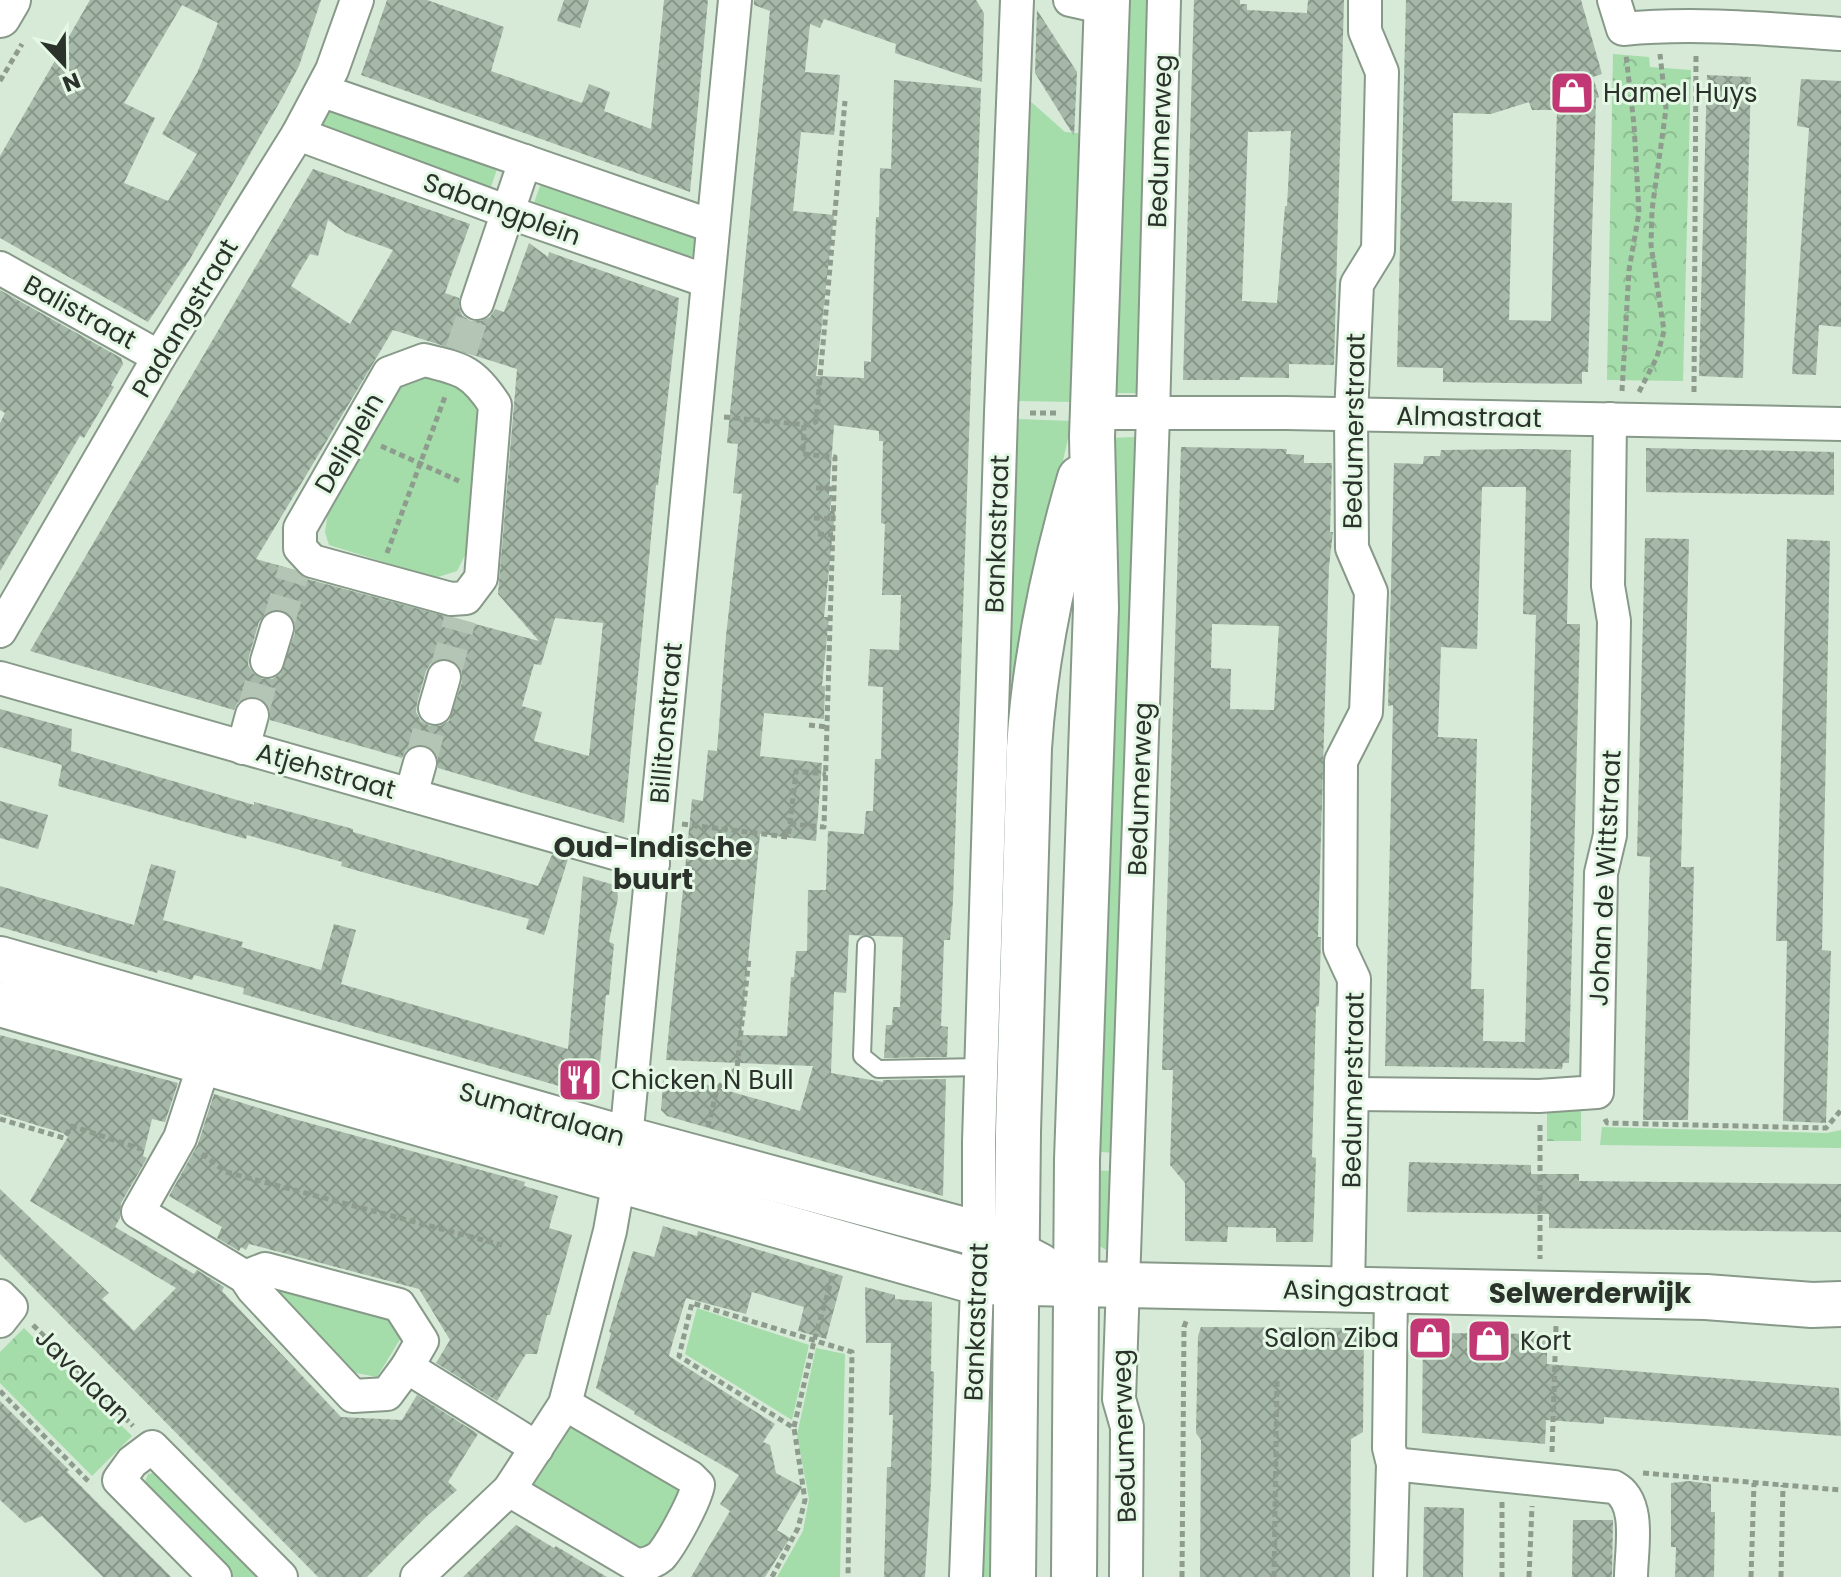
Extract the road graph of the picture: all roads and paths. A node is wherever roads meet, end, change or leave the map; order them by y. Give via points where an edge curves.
1 (10, 0) edge
2 (357, 0) edge
3 (735, 0) edge
4 (1017, 0) edge
5 (1164, 0) edge
6 (1365, 0) edge
7 (1094, 3) edge
8 (1618, 15) edge
9 (0, 17) edge
10 (1696, 25) junction
11 (1655, 26) junction
12 (1841, 34) edge
13 (323, 91) junction
14 (845, 101) dead end
15 (298, 134) junction
16 (525, 161) junction
17 (508, 212) junction
18 (712, 226) junction
19 (0, 268) edge
20 (707, 281) junction
21 (477, 303) tunnel mouth
22 (159, 357) junction
23 (458, 359) junction
24 (1001, 413) junction
25 (695, 414) junction
26 (1153, 415) junction
27 (1351, 415) junction
28 (1618, 417) junction
29 (1694, 422) junction
30 (1841, 424) edge
31 (804, 425) junction
32 (1093, 425) junction
33 (354, 434) junction
34 (422, 464) junction
35 (816, 488) dead end
36 (834, 489) junction
37 (488, 494) junction
38 (814, 518) dead end
39 (833, 519) junction
40 (818, 534) dead end
41 (833, 535) junction
42 (377, 578) junction
43 (277, 628) tunnel mouth
44 (0, 631) edge
45 (267, 661) tunnel mouth
46 (444, 677) tunnel mouth
47 (0, 678) edge
48 (435, 708) tunnel mouth
49 (252, 715) tunnel mouth
50 (809, 725) dead end
51 (827, 727) junction
52 (243, 748) junction
53 (420, 763) tunnel mouth
54 (826, 774) junction
55 (411, 795) junction
56 (657, 821) junction
57 (790, 824) junction
58 (653, 864) junction
59 (866, 945) dead end
60 (749, 958) dead end
61 (0, 959) edge
62 (0, 1004) edge
63 (217, 1020) junction
64 (205, 1063) junction
65 (981, 1067) junction
66 (1597, 1092) junction
67 (1353, 1094) junction
68 (1539, 1096) junction
69 (1841, 1110) edge
70 (0, 1119) edge
71 (180, 1152) junction
72 (622, 1159) junction
73 (700, 1159) junction
74 (843, 1243) junction
75 (502, 1245) dead end
76 (997, 1263) junction
77 (1540, 1265) dead end
78 (245, 1277) junction
79 (1077, 1284) junction
80 (1123, 1286) junction
81 (1187, 1287) junction
82 (1348, 1290) junction
83 (1391, 1291) junction
84 (1831, 1307) edge
85 (4, 1308) edge
86 (1556, 1319) dead end
87 (814, 1341) junction
88 (407, 1367) junction
89 (1277, 1380) dead end
90 (0, 1391) edge
91 (565, 1404) junction
92 (794, 1428) junction
93 (152, 1447) junction
94 (537, 1448) junction
95 (1393, 1464) junction
96 (1529, 1478) junction
97 (119, 1480) junction
98 (1754, 1483) junction
99 (1783, 1485) junction
100 (1614, 1487) junction
101 (509, 1490) junction
102 (1841, 1490) edge
103 (215, 1577) edge
104 (281, 1577) edge
105 (417, 1577) edge
106 (772, 1577) edge
107 (848, 1577) edge
108 (966, 1577) edge
109 (1013, 1577) edge
110 (1074, 1577) edge
111 (1126, 1577) edge
112 (1182, 1577) edge
113 (1274, 1577) edge
114 (1390, 1577) edge
115 (1502, 1577) edge
116 (1529, 1577) edge
117 (1631, 1577) edge
118 (1751, 1577) edge
119 (1781, 1577) edge

1 - 9 street
2 - 13 street, Padangstraat
3 - 18 street, Billitonstraat
4 - 24 street, Bankastraat
5 - 26 street, Bedumerweg
6 - 27 street, Bedumerstraat via 1365,31 1382,72 1378,250 1357,284
7 - 32 main road, Bedumerweg
8 - 11 street
8 - 28 path via 1634,125 1639,213 1629,270
10 - 11 street
10 - 12 street
10 - 29 path
11 - 28 path via 1666,109 1651,245 1664,331 1642,388
13 - 15 street, Padangstraat
13 - 16 street, Sabangplein
14 - 31 path via 816,422
15 - 17 street, Sabangplein
15 - 22 street, Padangstraat
16 - 17 street
16 - 18 street, Sabangplein
17 - 20 street, Sabangplein
17 - 21 street
18 - 20 street, Billitonstraat
19 - 22 street, Balistraat
20 - 25 street, Billitonstraat
22 - 44 street, Padangstraat
23 - 33 street, Deliplein via 424,360 389,373
23 - 34 path
23 - 37 street, Deliplein via 495,405
24 - 32 path
24 - 65 street, Bankastraat
25 - 31 path
25 - 56 street, Billitonstraat
26 - 27 street, Almastraat
26 - 32 street, Almastraat
26 - 80 street, Bedumerweg
27 - 28 street, Almastraat
27 - 67 street, Bedumerstraat via 1352,548 1371,592 1366,712 1341,761 1340,949 1354,979
28 - 29 street, Almastraat
28 - 66 street, Johan de Wittstraat via 1608,586 1614,621 1610,835 1601,873
29 - 30 street, Almastraat
31 - 36 path via 803,454 835,457
32 - 76 main road, Bedumerweg via 1059,552 1033,689
32 - 79 main road, Bedumerweg via 1096,608
33 - 34 path
33 - 42 street, Deliplein via 300,528 297,559
34 - 37 path
34 - 42 path
35 - 36 path
36 - 39 path
37 - 42 street, Deliplein via 481,578 463,609 451,599
38 - 39 path
39 - 41 path
40 - 41 path
41 - 51 path
43 - 45 street
46 - 48 street
47 - 52 street, Atjehstraat
49 - 52 street
50 - 51 path
51 - 54 path
52 - 55 street, Atjehstraat
53 - 55 street
54 - 57 path via 796,771
54 - 57 path via 824,827
55 - 58 street, Atjehstraat
56 - 57 path via 788,837
56 - 58 street, Billitonstraat
58 - 72 street, Billitonstraat
59 - 65 lane via 862,1056 878,1069
60 - 73 path via 737,1068 717,1089
61 - 63 main road, Sumatralaan
62 - 64 main road, Sumatralaan
63 - 64 street
63 - 72 main road, Sumatralaan
64 - 71 street
64 - 72 main road, Sumatralaan
65 - 76 street, Bankastraat
66 - 68 street
66 - 69 path via 1607,1123 1826,1128
67 - 68 street
67 - 82 street, Bedumerstraat
68 - 77 path
70 - 71 path via 64,1138 72,1126
71 - 75 path via 226,1172
71 - 78 street via 138,1212
72 - 73 main road, Sumatralaan
72 - 74 main road, Sumatralaan
72 - 91 street, Billitonstraat via 610,1231
73 - 76 main road, Sumatralaan
74 - 76 main road, Sumatralaan
74 - 87 path
76 - 79 main road, Sumatralaan
76 - 108 street, Bankastraat
76 - 109 main road, Bedumerweg
78 - 88 street via 353,1396 387,1394
78 - 88 street via 265,1269 399,1305 422,1341
79 - 80 main road, Asingastraat
79 - 110 main road, Bedumerweg
80 - 81 main road, Asingastraat
80 - 111 street, Bedumerweg via 1119,1399 1127,1427
81 - 82 main road, Asingastraat
81 - 112 path
82 - 83 main road, Asingastraat
83 - 84 main road, Asingastraat via 1706,1297
83 - 95 street
85 - 93 path, Javalaan via 72,1364
86 - 96 path
87 - 92 path
87 - 92 path via 692,1303 679,1356
87 - 107 path via 852,1352
88 - 94 street
89 - 113 path
90 - 97 path via 92,1485
91 - 94 street, Billitonstraat
91 - 101 street via 698,1485 661,1556 636,1565
92 - 106 path via 805,1500 798,1528
93 - 97 street, Javalaan
93 - 104 street, Javalaan
94 - 101 street, Billitonstraat
95 - 96 street
95 - 114 street
96 - 100 street
96 - 115 path
96 - 116 path
97 - 103 street
98 - 99 path
98 - 100 path via 1637,1472
98 - 118 path
99 - 102 path
99 - 119 path
100 - 117 street via 1632,1515
101 - 105 street, Billitonstraat

